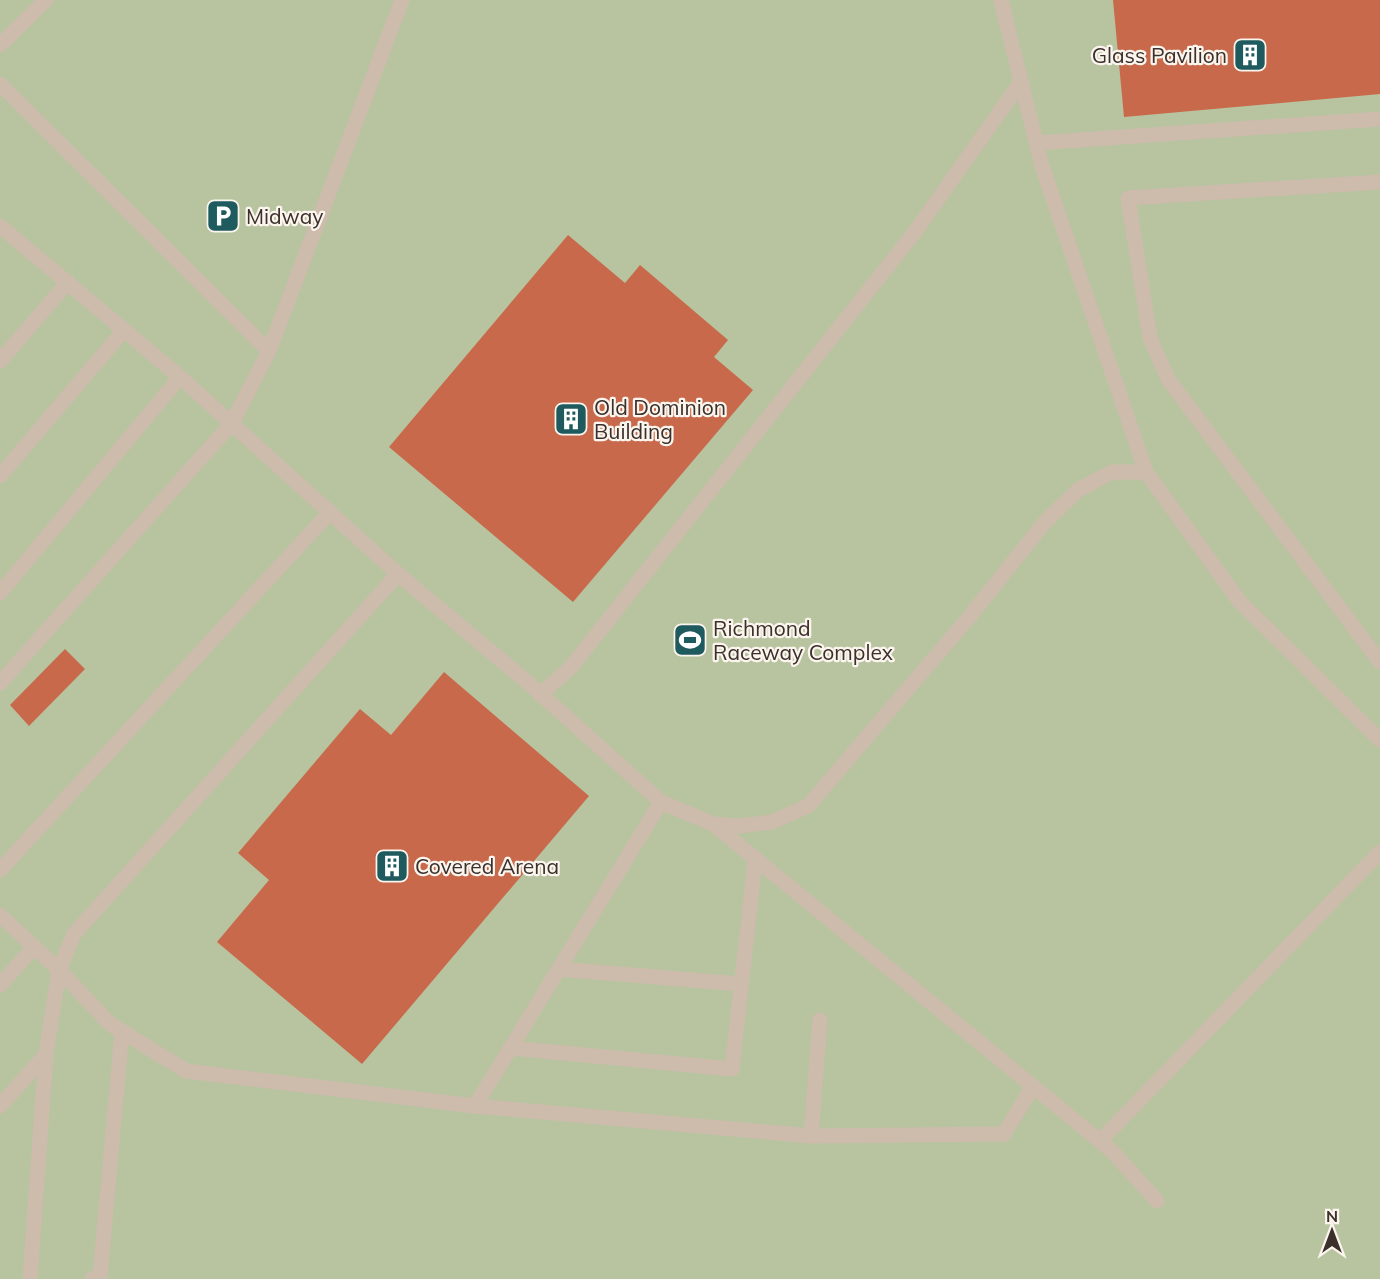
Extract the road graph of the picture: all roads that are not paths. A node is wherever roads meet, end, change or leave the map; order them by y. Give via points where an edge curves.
1 (46, 0) edge
2 (402, 0) edge
3 (1001, 0) edge
4 (0, 45) edge
5 (1021, 82) junction
6 (0, 84) edge
7 (1380, 119) edge
8 (1036, 143) junction
9 (1380, 182) edge
10 (0, 226) edge
11 (68, 282) junction
12 (124, 330) junction
13 (269, 351) junction
14 (0, 361) edge
15 (180, 377) junction
16 (232, 423) junction
17 (1146, 472) junction
18 (0, 476) edge
19 (330, 512) junction
20 (398, 574) junction
21 (0, 593) edge
22 (1380, 662) edge
23 (0, 683) edge
24 (540, 695) junction
25 (1380, 740) edge
26 (661, 802) junction
27 (713, 824) junction
28 (1380, 852) edge
29 (755, 861) junction
30 (0, 870) edge
31 (0, 915) edge
32 (34, 946) junction
33 (559, 969) junction
34 (59, 970) junction
35 (741, 984) junction
36 (0, 985) edge
37 (820, 1020) dead end
38 (122, 1031) junction
39 (510, 1048) junction
40 (46, 1054) junction
41 (1033, 1086) junction
42 (0, 1106) edge
43 (475, 1106) junction
44 (811, 1136) junction
45 (1100, 1142) junction
46 (1156, 1201) dead end
47 (30, 1279) edge
48 (92, 1279) edge

1 - 4 street
2 - 13 street
3 - 5 street
5 - 8 street
5 - 24 street via 914,233 571,667
6 - 13 street
7 - 8 street
8 - 17 street
9 - 22 street via 1128,198 1150,338 1168,379
10 - 11 street
11 - 12 street
11 - 14 street
12 - 15 street
12 - 18 street
13 - 16 street
15 - 16 street
15 - 21 street
16 - 19 street
16 - 23 street
17 - 25 street via 1240,602
17 - 27 street via 1112,472 1078,490 1044,523 808,806 772,822
19 - 20 street
19 - 30 street
20 - 24 street
20 - 34 street via 87,918 74,934
24 - 26 street
26 - 27 street
26 - 33 street
27 - 29 street
28 - 45 street
29 - 35 street
29 - 41 street
31 - 32 street
32 - 34 street
32 - 36 street
33 - 35 street
33 - 39 street
34 - 38 street via 110,1024
34 - 40 street
35 - 39 street via 732,1069
37 - 44 street
38 - 43 street via 186,1071
38 - 48 street via 100,1276
39 - 43 street
40 - 42 street
40 - 47 street
41 - 44 street via 1004,1134
41 - 45 street
43 - 44 street
45 - 46 street

